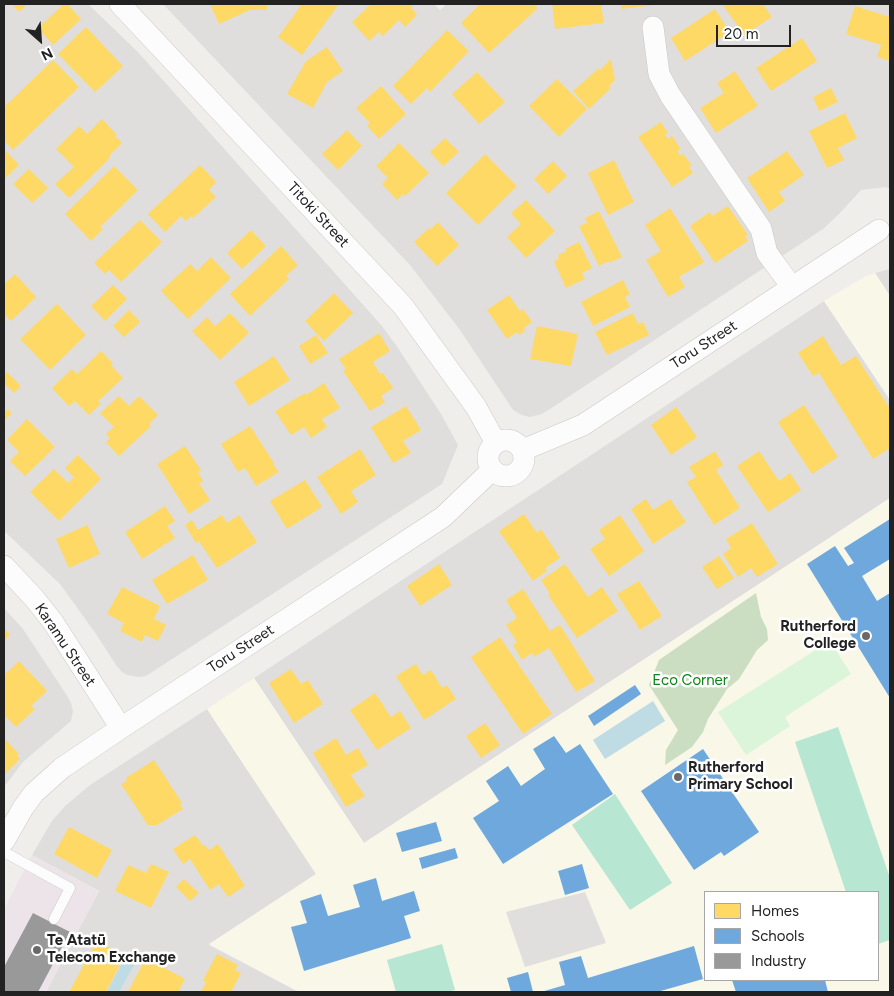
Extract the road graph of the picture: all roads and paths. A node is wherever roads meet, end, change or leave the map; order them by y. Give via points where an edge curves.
1 (120, 4) edge
2 (653, 27) dead end
3 (879, 230) dead end
4 (792, 287) junction
5 (496, 443) junction
6 (523, 450) junction
7 (492, 470) junction
8 (4, 566) edge
9 (121, 728) junction
10 (4, 841) edge
11 (4, 852) edge
12 (54, 919) dead end

1 - 5 street, Titoki Street via 403,306 476,408
2 - 4 street via 660,74 670,95 761,229 767,253
3 - 4 street, Toru Street
4 - 6 street, Toru Street via 583,424
5 - 6 street via 511,440
5 - 7 street via 488,456
6 - 7 street via 523,466 516,473 506,476
7 - 9 street, Toru Street via 443,516
8 - 9 street, Karamu Street via 53,622
9 - 10 street, Toru Street via 62,768 34,793
11 - 12 lane via 70,888

